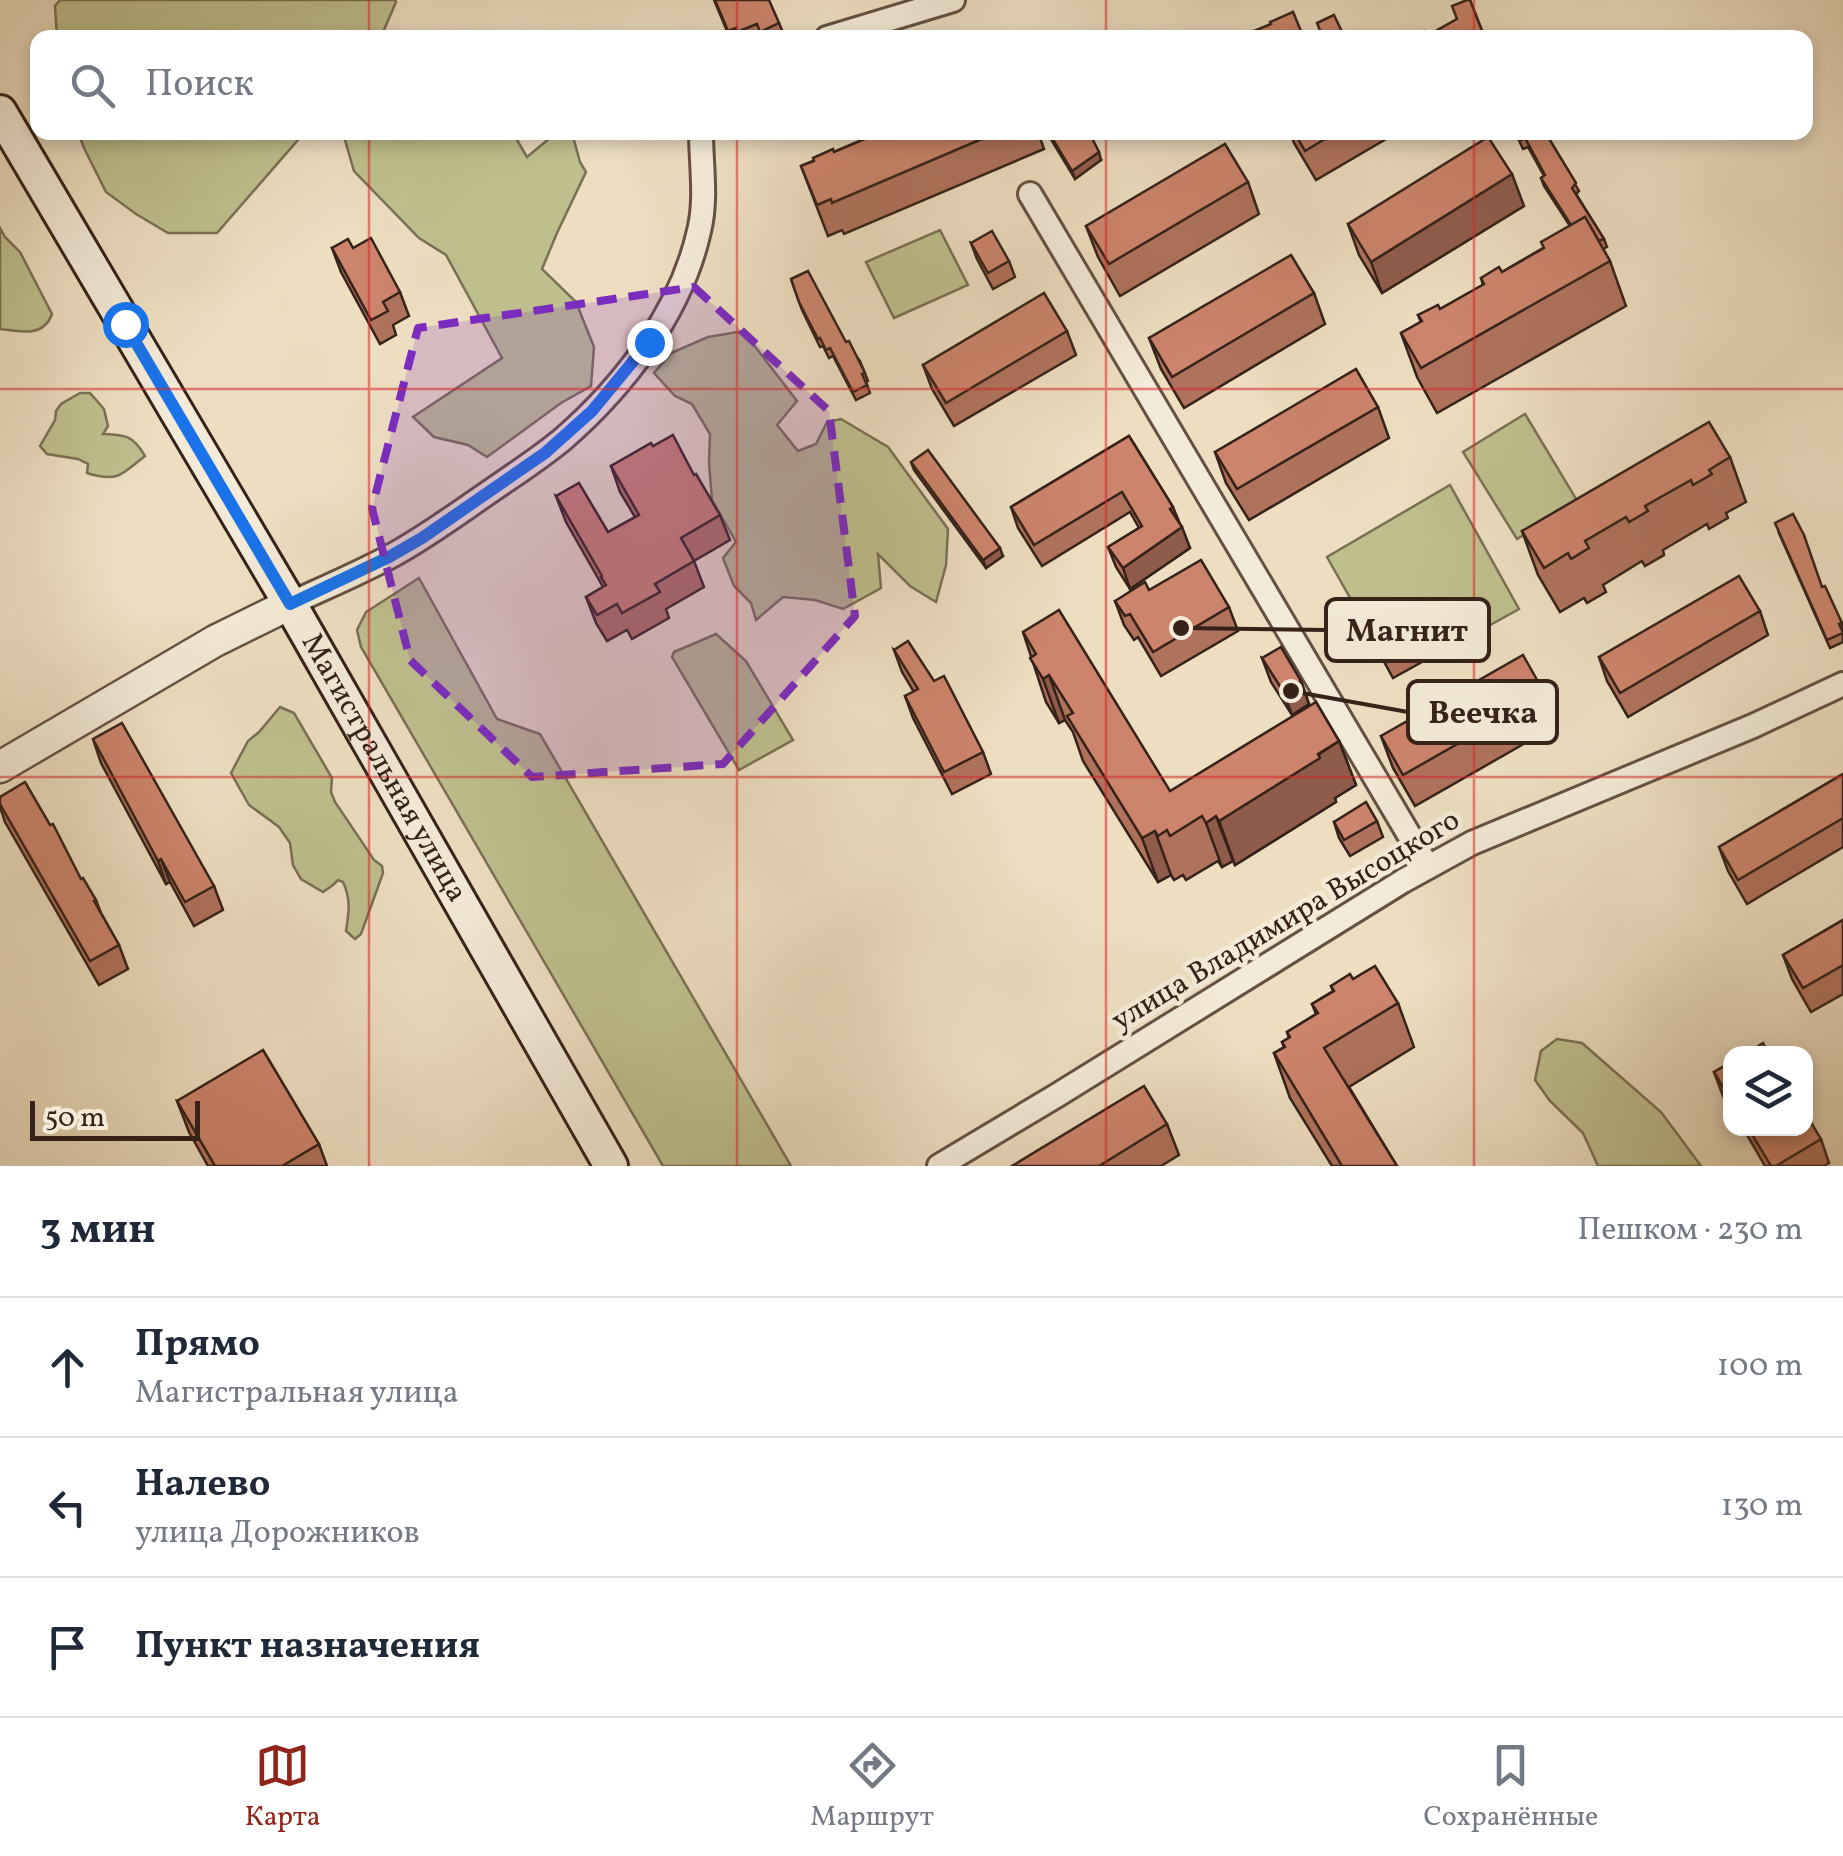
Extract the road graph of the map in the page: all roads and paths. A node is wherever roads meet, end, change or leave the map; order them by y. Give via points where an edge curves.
1 (952, 0) edge
2 (854, 30) edge
3 (0, 112) edge
4 (701, 140) edge
5 (1030, 194) dead end
6 (290, 604) junction
7 (1843, 684) edge
8 (0, 766) edge
9 (1428, 866) junction
10 (611, 1166) edge
11 (939, 1166) edge

1 - 2 street
3 - 6 main road, Магистральная улица
4 - 6 street via 702,211 689,266 649,342 608,393 545,453 422,538
5 - 9 street
6 - 8 street
6 - 10 main road, Магистральная улица
7 - 9 street, улица Владимира Высоцкого
9 - 11 street, улица Владимира Высоцкого

